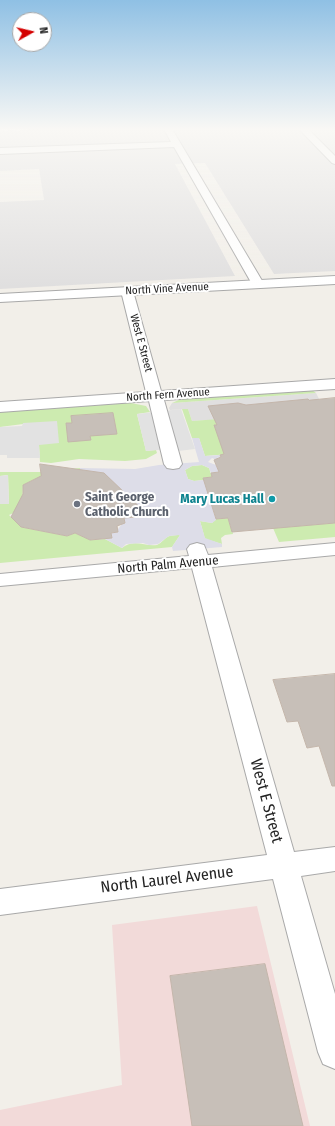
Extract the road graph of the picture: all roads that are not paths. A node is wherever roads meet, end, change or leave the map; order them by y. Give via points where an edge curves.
1 (198, 182) edge
2 (335, 280) edge
3 (258, 284) junction
4 (127, 291) junction
5 (0, 298) edge
6 (335, 384) edge
7 (156, 396) junction
8 (0, 407) edge
9 (173, 464) dead end
10 (335, 550) edge
11 (199, 555) junction
12 (0, 580) edge
13 (335, 859) edge
14 (284, 866) junction
15 (0, 902) edge
16 (335, 1052) edge

1 - 3 street
2 - 3 street, North Vine Avenue
3 - 4 street, North Vine Avenue
4 - 5 street, North Vine Avenue
4 - 7 street, West E Street
6 - 7 street, North Fern Avenue
7 - 8 street, North Fern Avenue
7 - 9 street, West E Street
10 - 11 street, North Palm Avenue
11 - 12 street, North Palm Avenue
11 - 14 street, West E Street
13 - 14 street, North Laurel Avenue
14 - 15 street, North Laurel Avenue
14 - 16 street, West E Street

